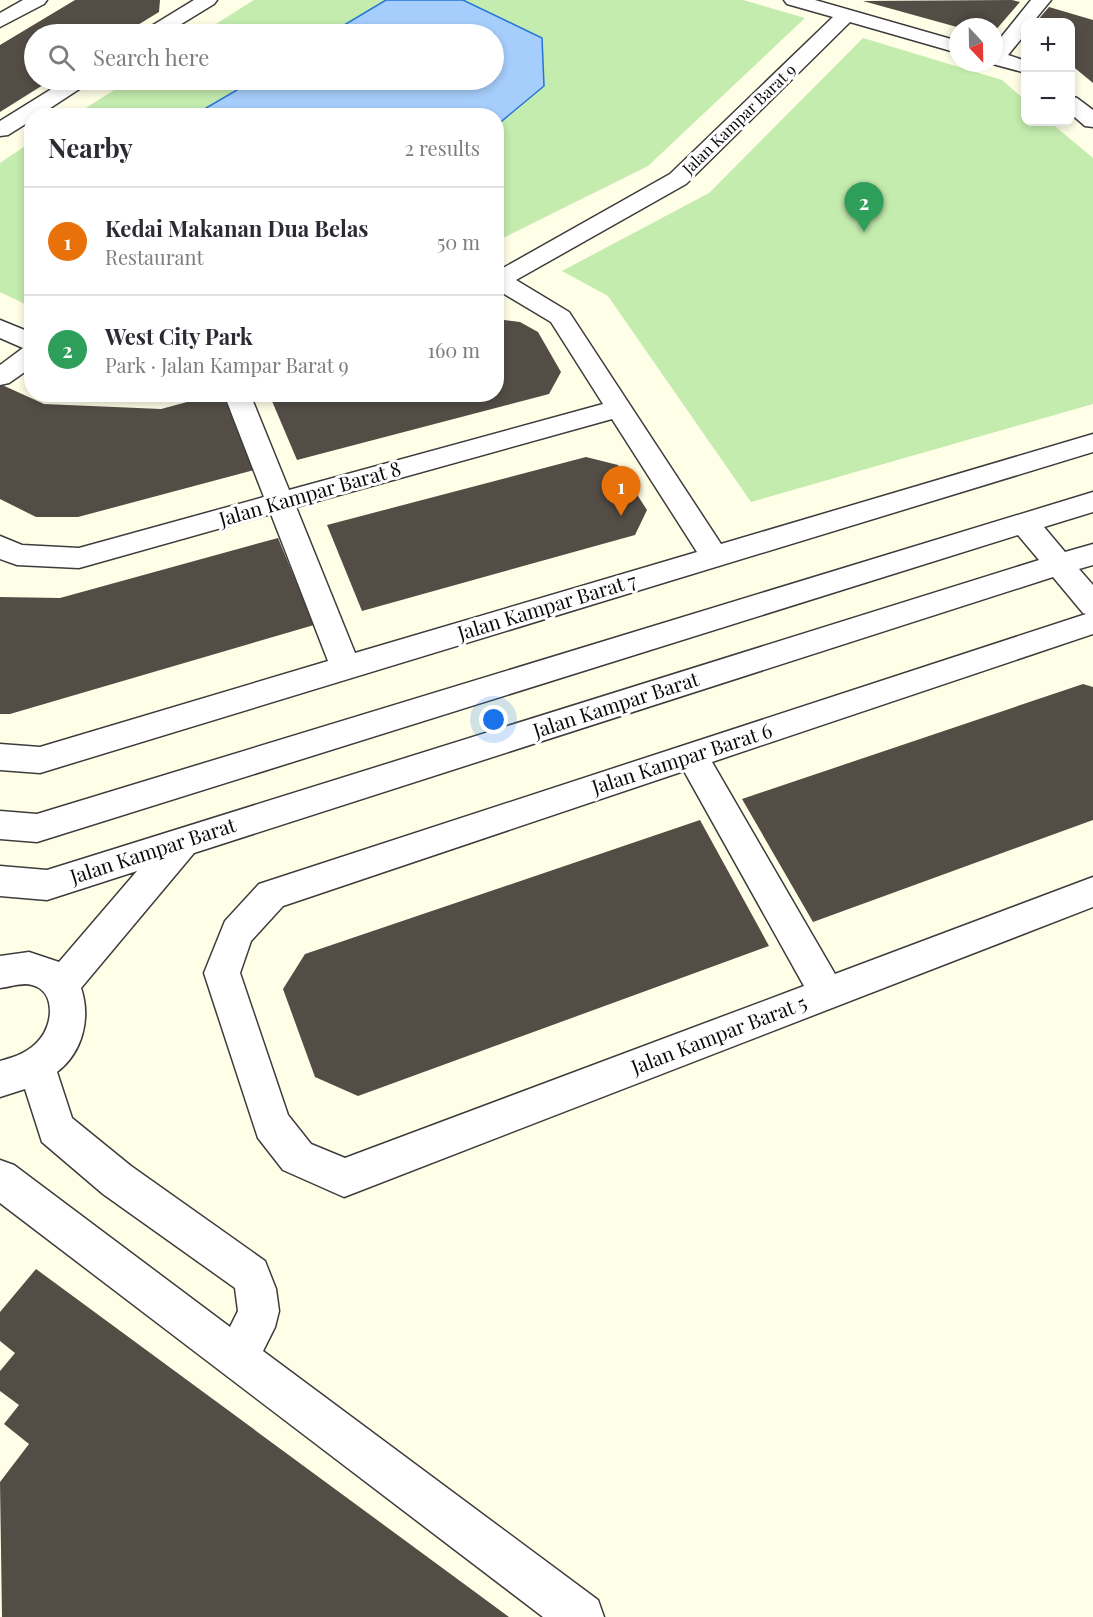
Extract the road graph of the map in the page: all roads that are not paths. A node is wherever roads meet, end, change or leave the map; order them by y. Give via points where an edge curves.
1 (37, 0) edge
2 (207, 0) edge
3 (794, 0) edge
4 (1041, 0) edge
5 (846, 15) junction
6 (0, 21) edge
7 (168, 24) edge
8 (949, 44) edge
9 (1003, 47) edge
10 (1003, 61) edge
11 (1021, 66) edge
12 (64, 90) edge
13 (1075, 105) edge
14 (35, 108) edge
15 (24, 115) edge
16 (1093, 121) edge
17 (0, 130) edge
18 (504, 278) edge
19 (504, 284) edge
20 (0, 328) edge
21 (24, 339) edge
22 (24, 360) edge
23 (0, 377) edge
24 (240, 402) edge
25 (619, 408) junction
26 (1093, 443) edge
27 (1093, 502) edge
28 (280, 503) junction
29 (1024, 523) junction
30 (0, 546) edge
31 (1093, 554) edge
32 (714, 556) junction
33 (1059, 565) junction
34 (1093, 605) edge
35 (1093, 623) edge
36 (346, 668) junction
37 (692, 756) junction
38 (0, 757) edge
39 (0, 825) edge
40 (183, 842) junction
41 (0, 881) edge
42 (1093, 892) edge
43 (0, 972) edge
44 (62, 985) junction
45 (827, 993) junction
46 (17, 1073) edge
47 (344, 1178) joint
48 (0, 1179) edge
49 (235, 1357) junction
50 (581, 1617) edge

1 - 6 street
2 - 7 street
3 - 5 street
4 - 9 street
5 - 8 street
5 - 18 street, Jalan Kampar Barat 9 via 678,178
10 - 11 street
12 - 14 street
13 - 16 street
15 - 17 street
19 - 25 street via 560,317
20 - 21 street
22 - 23 street
24 - 28 street
25 - 28 street, Jalan Kampar Barat 8
25 - 32 street
26 - 32 street, Jalan Kampar Barat 7
27 - 29 street
28 - 30 street, Jalan Kampar Barat 8 via 79,558 17,555
28 - 36 street
29 - 33 street
29 - 39 street via 37,828
31 - 33 street, Jalan Kampar Barat
32 - 36 street, Jalan Kampar Barat 7
33 - 34 street
33 - 40 street, Jalan Kampar Barat
35 - 37 street, Jalan Kampar Barat 6
36 - 38 street, Jalan Kampar Barat 7 via 40,760
37 - 45 street
37 - 47 street, Jalan Kampar Barat 6 via 272,895 237,932 222,972 272,1125 297,1157
40 - 41 street, Jalan Kampar Barat via 47,885
40 - 44 street
42 - 45 street, Jalan Kampar Barat 5
43 - 44 street via 30,968 48,974
44 - 46 street via 69,1000 70,1018 64,1037 51,1055
45 - 47 street, Jalan Kampar Barat 5
46 - 49 street via 38,1070 56,1129 117,1180 251,1275 260,1300 259,1321
48 - 49 street
49 - 50 street

